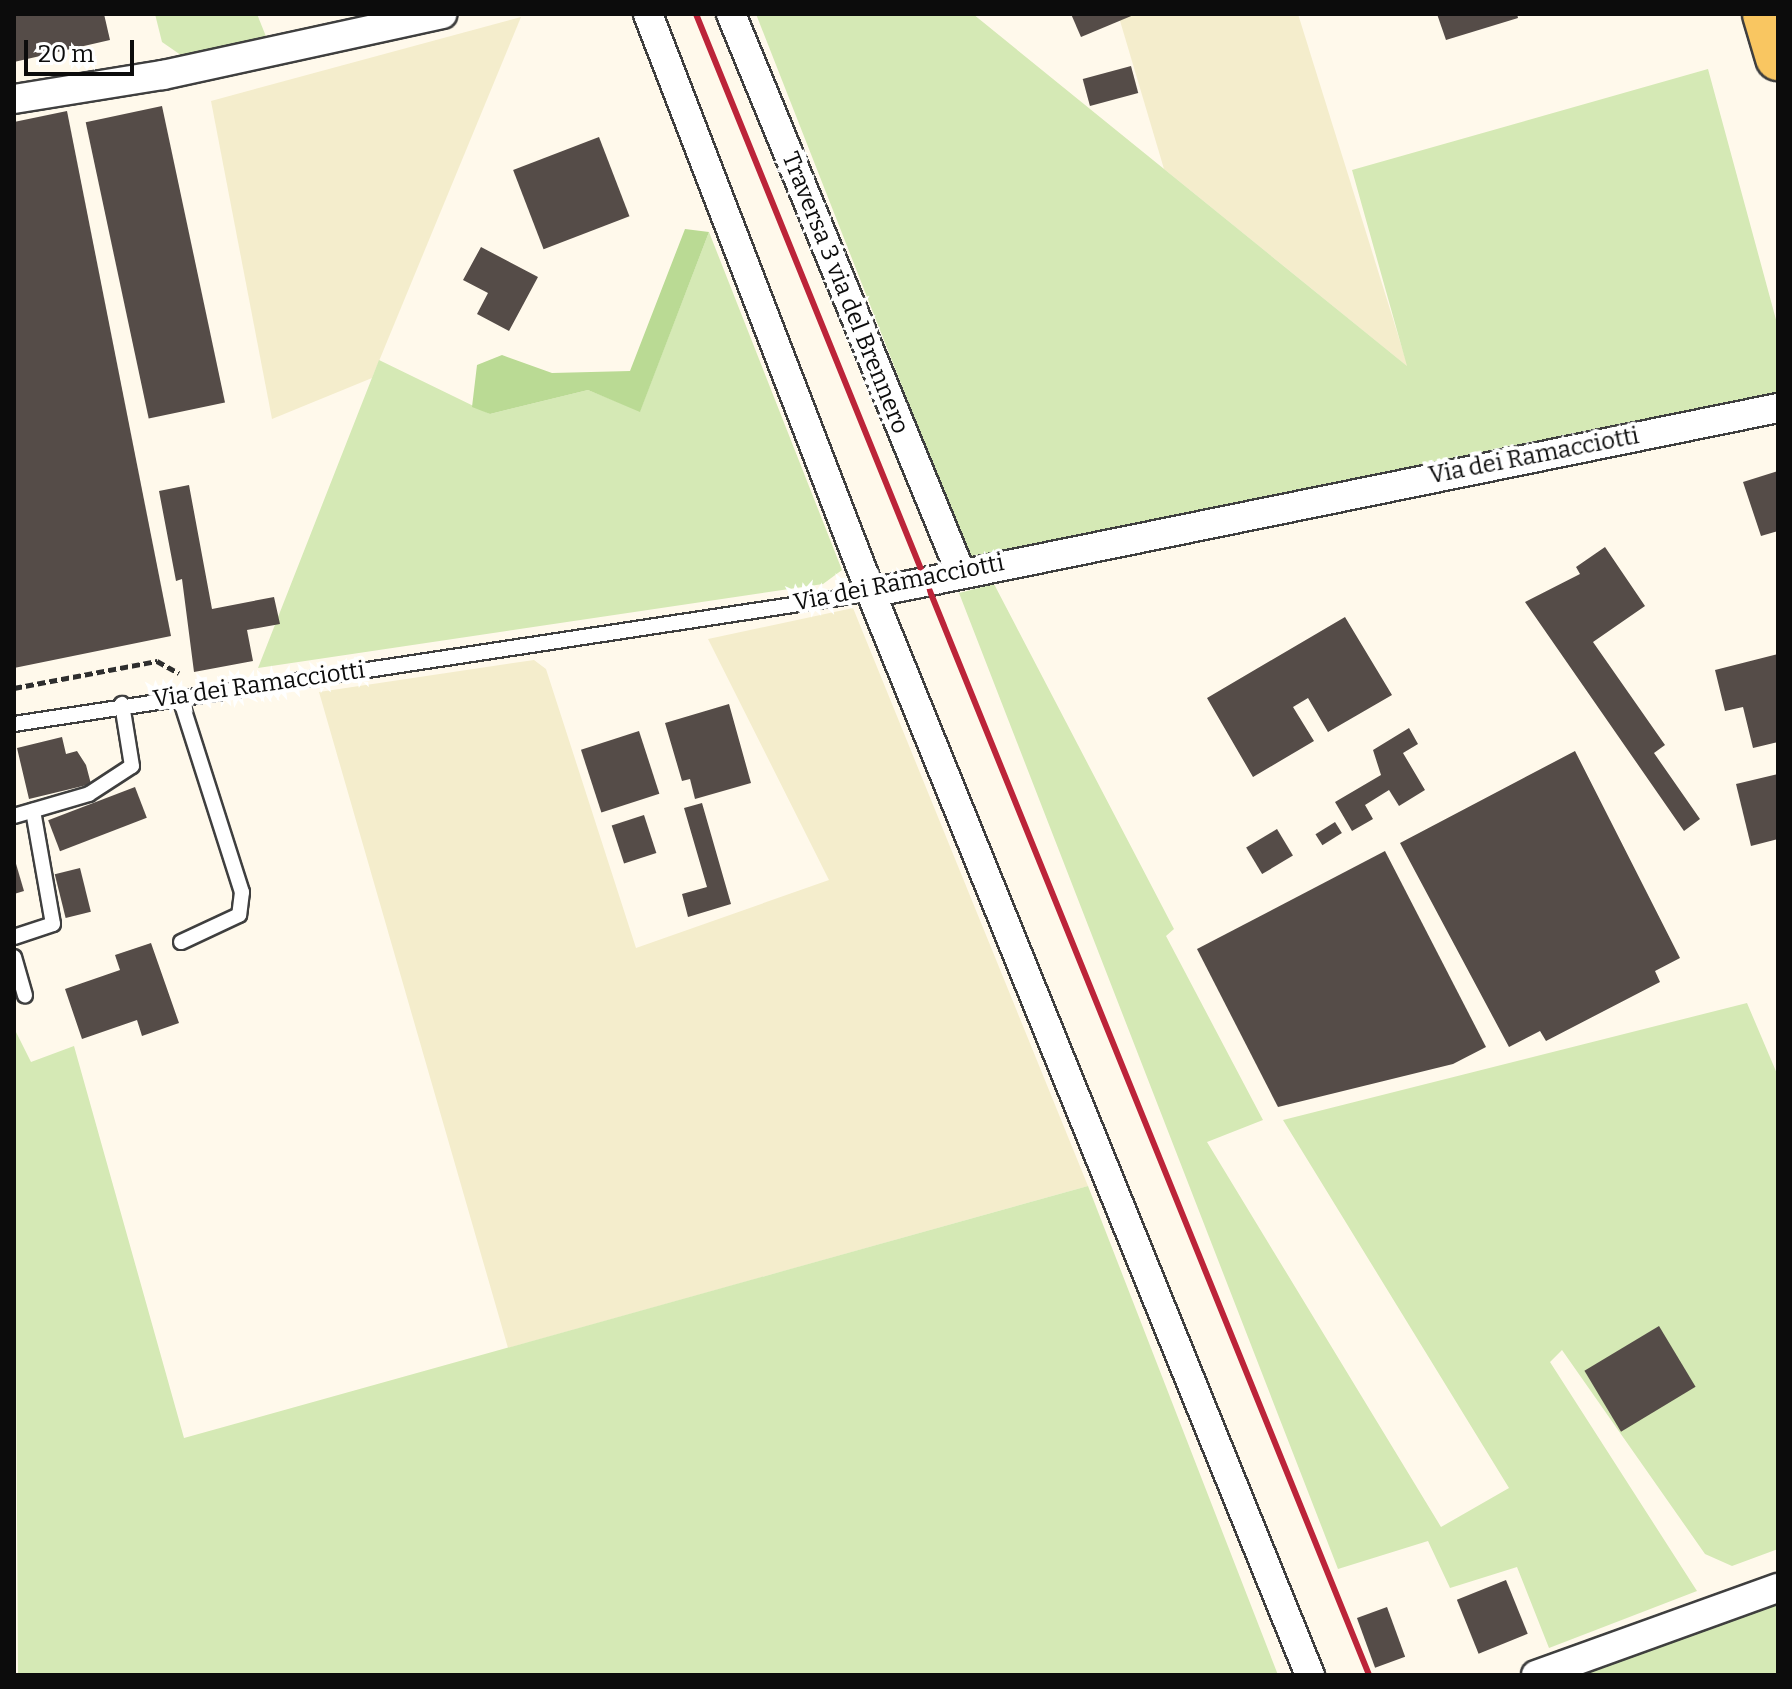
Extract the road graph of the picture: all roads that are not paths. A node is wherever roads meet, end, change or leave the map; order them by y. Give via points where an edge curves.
1 (442, 14) edge
2 (648, 14) edge
3 (731, 14) edge
4 (1765, 14) edge
5 (1778, 58) edge
6 (14, 99) edge
7 (1778, 408) edge
8 (960, 571) junction
9 (871, 593) junction
10 (180, 698) junction
11 (122, 704) junction
12 (14, 724) edge
13 (33, 811) junction
14 (14, 816) edge
15 (14, 937) edge
16 (181, 942) dead end
17 (14, 957) edge
18 (25, 995) dead end
19 (1778, 1588) edge
20 (1310, 1675) edge
21 (1536, 1675) edge

1 - 6 street via 163,75
2 - 9 street
3 - 8 street, Traversa 3 via del Brennero
4 - 5 main road
7 - 8 street, Via dei Ramacciotti
8 - 9 street, Via dei Ramacciotti
9 - 10 lane, Via dei Ramacciotti
9 - 20 street
10 - 11 lane, Via dei Ramacciotti
10 - 16 lane via 242,892 239,915
11 - 12 lane, Via dei Ramacciotti
11 - 13 lane via 132,766 89,794
13 - 14 lane
13 - 15 lane via 53,924
17 - 18 lane
19 - 21 street

